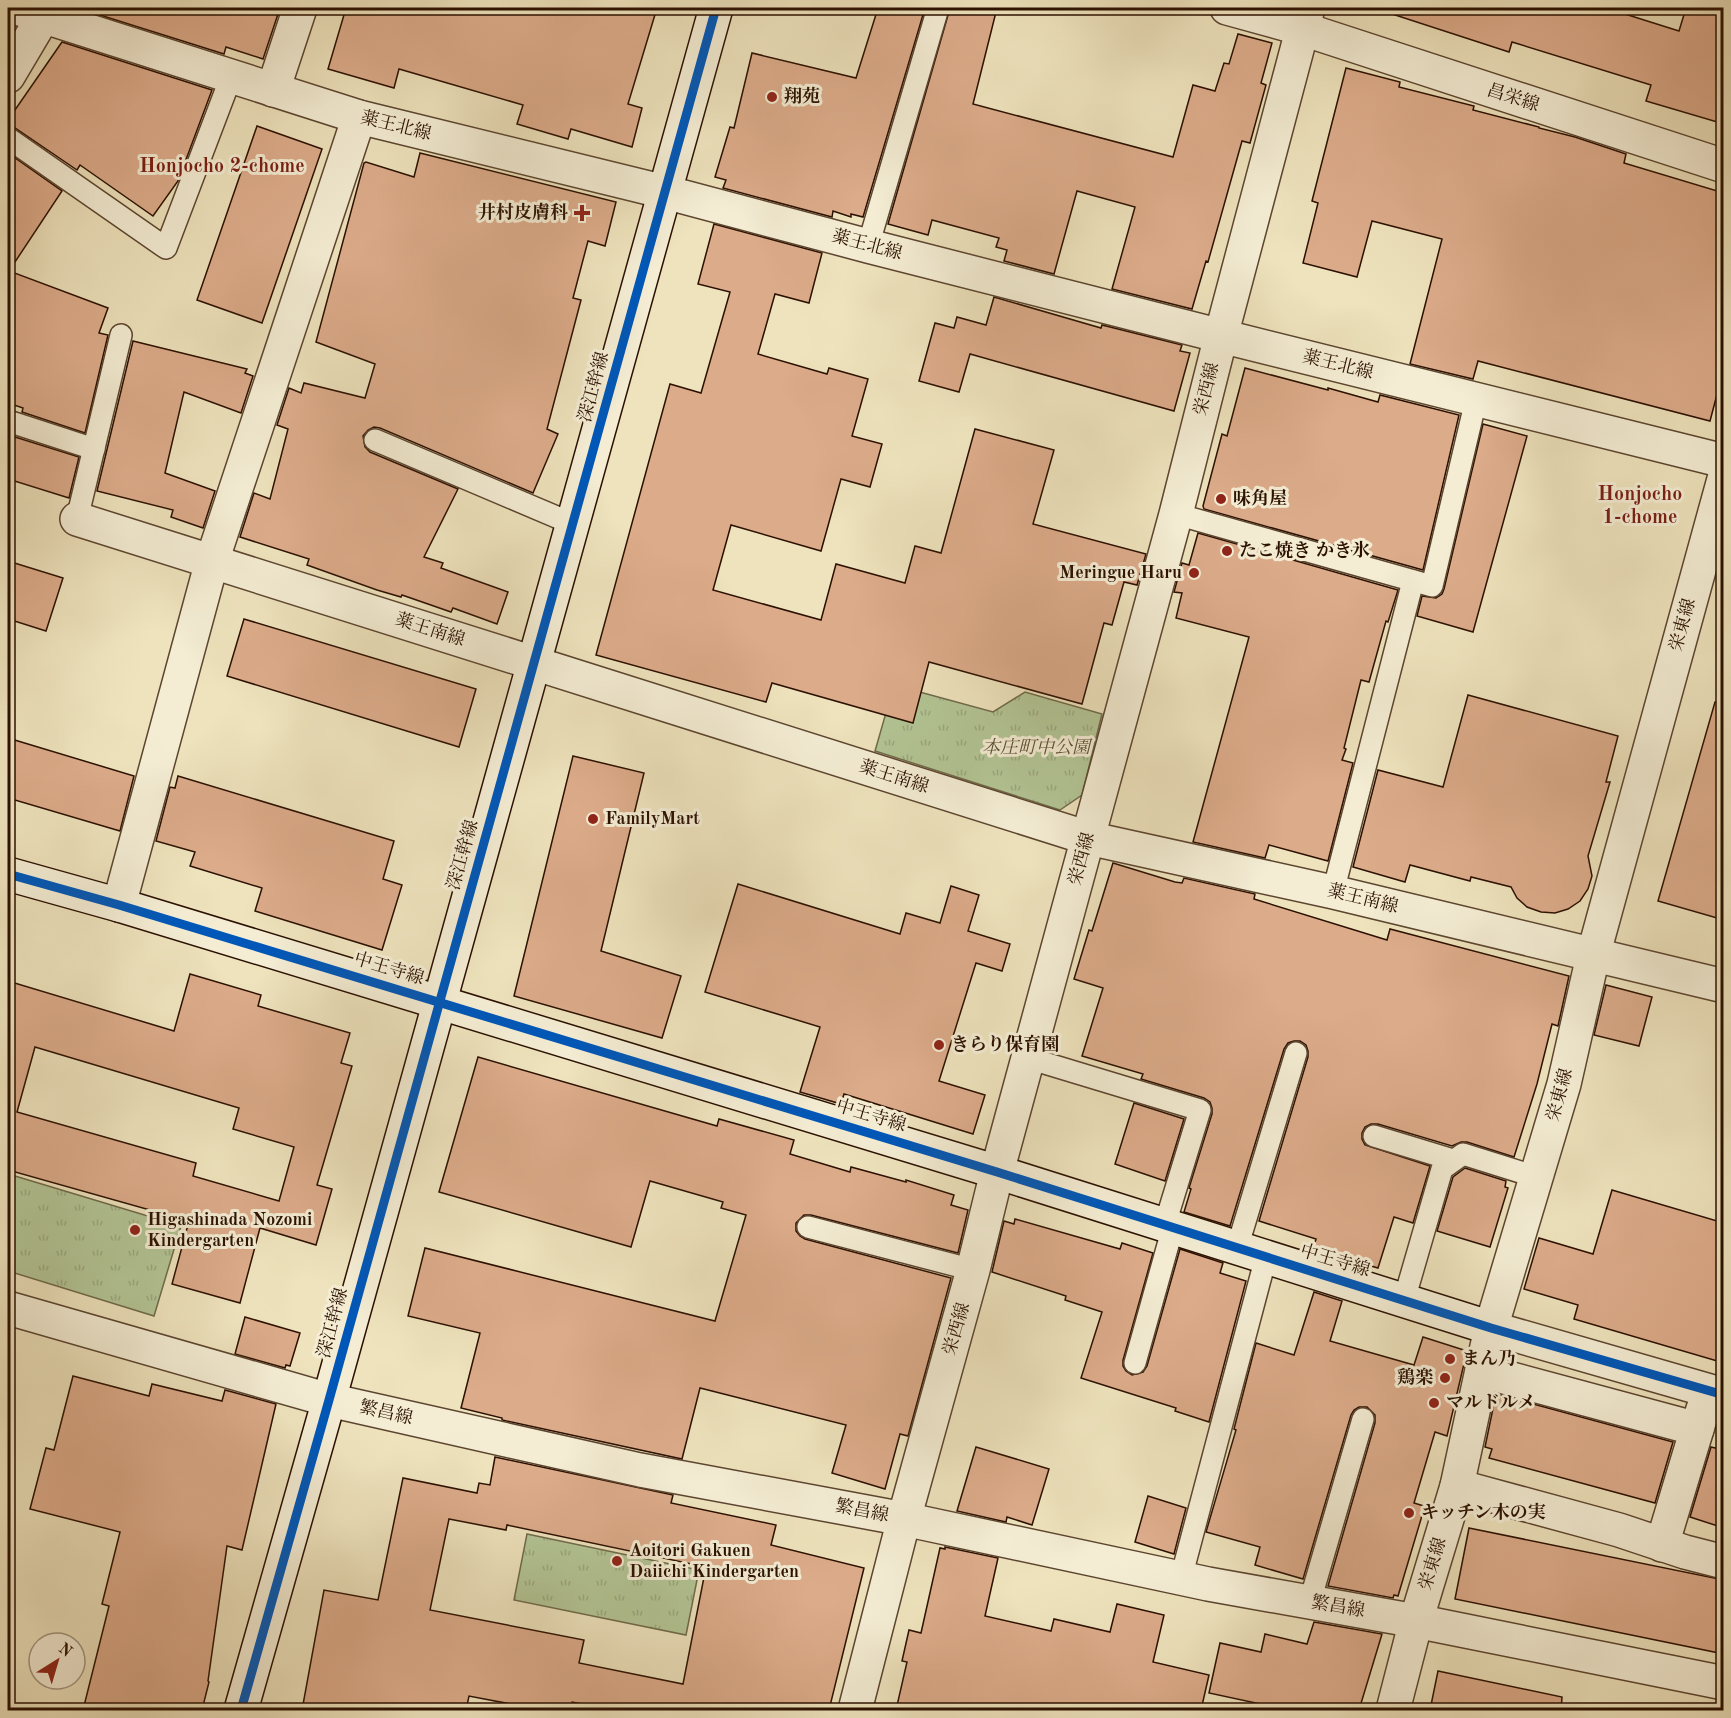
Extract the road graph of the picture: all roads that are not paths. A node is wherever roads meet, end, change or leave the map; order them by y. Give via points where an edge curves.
1 (300, 8) edge
2 (716, 8) edge
3 (938, 8) edge
4 (1227, 8) edge
5 (35, 11) edge
6 (1305, 18) edge
7 (8, 76) edge
8 (231, 76) junction
9 (273, 90) junction
10 (359, 117) junction
11 (8, 138) edge
12 (1724, 166) edge
13 (665, 192) junction
14 (867, 246) junction
15 (121, 335) dead end
16 (1221, 336) junction
17 (1476, 400) junction
18 (8, 422) edge
19 (375, 440) dead end
20 (94, 449) junction
21 (1724, 461) edge
22 (1724, 479) edge
23 (1176, 514) junction
24 (77, 519) joint
25 (573, 524) junction
26 (212, 561) junction
27 (1413, 581) junction
28 (534, 663) junction
29 (1088, 838) junction
30 (8, 874) edge
31 (1333, 892) junction
32 (119, 905) junction
33 (1593, 956) junction
34 (1724, 986) edge
35 (439, 1001) junction
36 (1296, 1053) dead end
37 (1028, 1058) junction
38 (1374, 1136) dead end
39 (1454, 1160) junction
40 (997, 1172) junction
41 (1536, 1177) junction
42 (1169, 1226) junction
43 (808, 1227) dead end
44 (1251, 1252) junction
45 (973, 1270) junction
46 (1404, 1300) junction
47 (8, 1308) edge
48 (1491, 1328) junction
49 (1135, 1363) dead end
50 (1482, 1371) junction
51 (1716, 1392) edge
52 (329, 1400) junction
53 (1363, 1419) dead end
54 (1698, 1429) junction
55 (1456, 1486) junction
56 (904, 1519) junction
57 (1662, 1545) junction
58 (1724, 1562) edge
59 (1181, 1578) junction
60 (1310, 1602) junction
61 (1416, 1621) junction
62 (1724, 1683) edge
63 (241, 1710) edge
64 (855, 1710) edge
65 (1393, 1710) edge

1 - 9 street
2 - 13 street, 深江幹線
3 - 14 lane
4 - 6 street, 昌栄線
5 - 7 street
5 - 8 street, 薬王北線
6 - 12 street, 昌栄線
6 - 16 street, 栄西線
8 - 9 street, 薬王北線
8 - 11 lane via 166,248
9 - 10 street, 薬王北線
10 - 13 street, 薬王北線
10 - 26 street
13 - 14 street, 薬王北線
13 - 25 street, 深江幹線
14 - 16 street, 薬王北線
15 - 20 lane
16 - 17 street, 薬王北線
16 - 23 street, 栄西線
17 - 21 street, 薬王北線
17 - 27 lane via 1432,586
18 - 20 lane
19 - 25 lane
20 - 24 lane
22 - 33 street, 栄東線
23 - 27 lane
23 - 29 street, 栄西線
24 - 26 street, 薬王南線
25 - 28 street, 深江幹線
26 - 28 street, 薬王南線
26 - 32 street
27 - 31 lane
28 - 29 street, 薬王南線
28 - 35 street, 深江幹線
29 - 31 street, 薬王南線
29 - 37 street, 栄西線
30 - 32 street, 中王寺線
31 - 33 street, 薬王南線
32 - 35 street, 中王寺線
33 - 34 street, 薬王南線
33 - 41 street, 栄東線 via 1564,1084
35 - 40 street, 中王寺線
35 - 52 street, 深江幹線
36 - 44 lane
37 - 40 street, 栄西線
37 - 42 lane via 1200,1110
38 - 39 lane
39 - 41 lane via 1463,1154
39 - 46 lane via 1442,1169
40 - 42 street, 中王寺線
40 - 45 street, 栄西線
41 - 48 street, 栄東線
42 - 44 street, 中王寺線
42 - 49 lane
43 - 45 lane
44 - 46 street, 中王寺線
44 - 59 lane
45 - 56 street, 栄西線
46 - 48 street, 中王寺線
47 - 52 street, 繁昌線
48 - 50 street, 栄東線
48 - 51 street, 中王寺線
50 - 54 street
50 - 55 street, 栄東線
51 - 54 street
52 - 56 street, 繁昌線 via 640,1470
52 - 63 street, 深江幹線
53 - 60 lane
54 - 57 street
55 - 57 street
55 - 61 street, 栄東線
56 - 59 street, 繁昌線
56 - 64 street, 栄西線
57 - 58 street
59 - 60 street, 繁昌線
60 - 61 street, 繁昌線
61 - 62 street, 繁昌線
61 - 65 street, 栄東線

